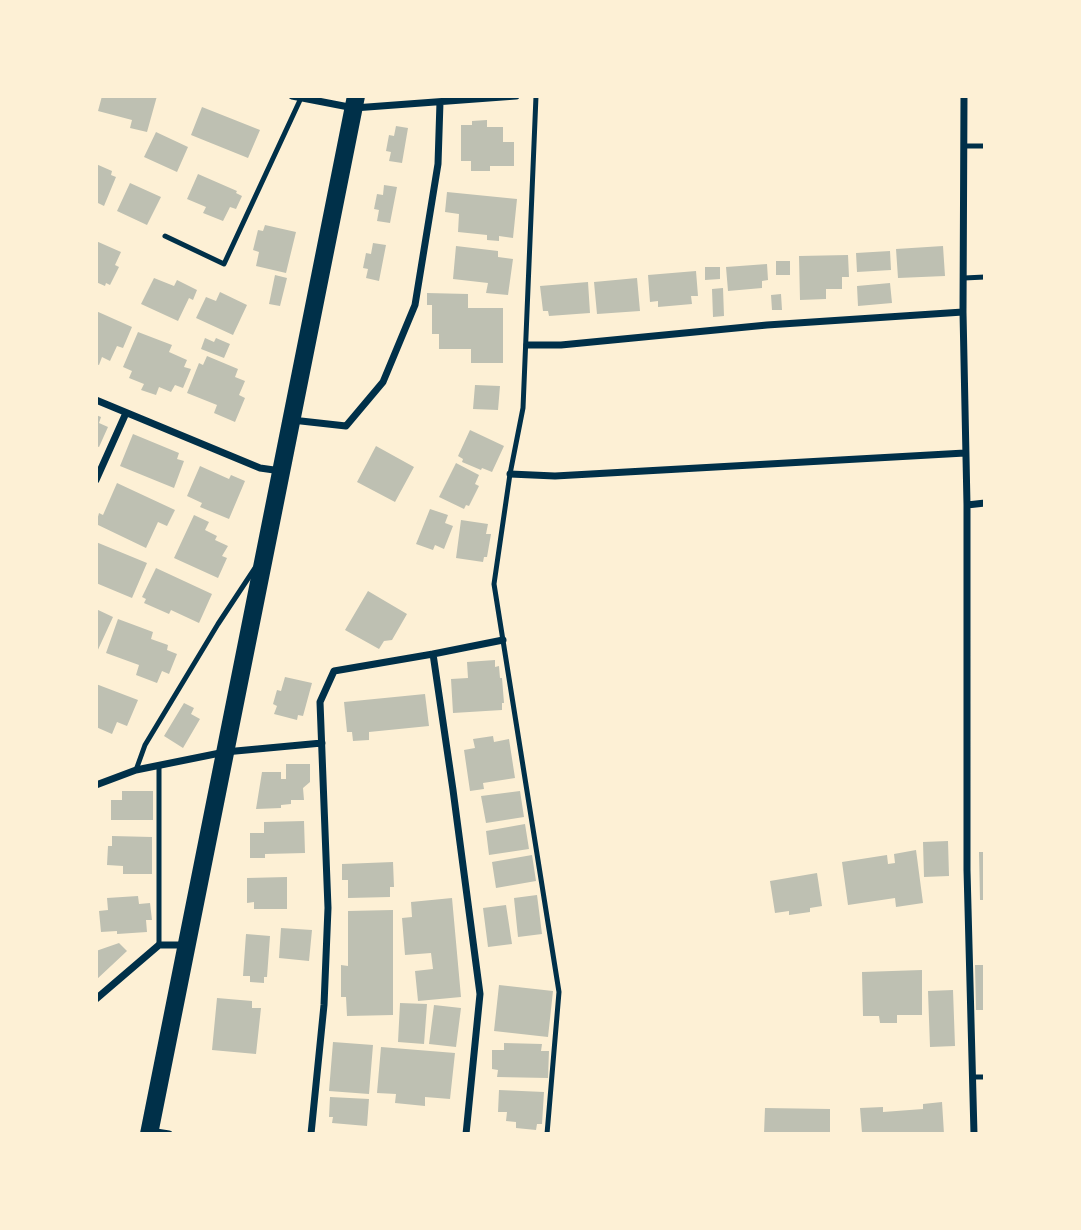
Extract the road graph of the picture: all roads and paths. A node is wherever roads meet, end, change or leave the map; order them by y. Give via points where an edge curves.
1 (292, 96) edge
2 (516, 96) edge
3 (536, 96) edge
4 (964, 96) edge
5 (489, 97) edge
6 (302, 98) junction
7 (355, 102) edge
8 (440, 102) junction
9 (965, 146) junction
10 (985, 146) edge
11 (165, 236) dead end
12 (985, 277) edge
13 (964, 278) junction
14 (963, 312) junction
15 (527, 345) junction
16 (96, 400) edge
17 (126, 413) junction
18 (292, 420) junction
19 (965, 453) junction
20 (282, 471) junction
21 (510, 474) junction
22 (96, 480) edge
23 (985, 503) edge
24 (967, 505) junction
25 (264, 554) junction
26 (503, 640) junction
27 (433, 654) junction
28 (322, 743) junction
29 (225, 752) junction
30 (159, 765) junction
31 (136, 770) junction
32 (96, 785) edge
33 (159, 945) junction
34 (186, 945) junction
35 (96, 999) edge
36 (972, 1077) junction
37 (985, 1077) edge
38 (149, 1132) edge
39 (169, 1134) edge
40 (311, 1134) edge
41 (466, 1134) edge
42 (547, 1134) edge
43 (974, 1134) edge

1 - 6 street
2 - 5 street
3 - 15 lane
4 - 9 street
5 - 8 street
6 - 7 street
6 - 11 lane via 224,264
7 - 8 street
7 - 18 main road
8 - 18 street via 438,163 415,304 383,382 346,426
9 - 10 lane
9 - 13 street
12 - 13 lane
13 - 14 street
14 - 15 street
14 - 19 street
15 - 21 lane via 523,408
16 - 17 street
17 - 20 street via 260,468
17 - 22 street
18 - 20 main road
19 - 21 street
19 - 24 street
20 - 25 main road
21 - 26 lane via 494,584
23 - 24 street
24 - 36 street
25 - 29 main road
25 - 31 lane via 145,745
26 - 27 street
26 - 42 lane via 559,992
27 - 28 street via 334,671 320,702
27 - 41 street via 480,994
28 - 29 street
28 - 40 street via 328,908
29 - 30 street
29 - 34 main road
30 - 31 street
30 - 33 lane
31 - 32 street
33 - 34 street
33 - 35 street
34 - 38 main road
36 - 37 lane
36 - 43 street
38 - 39 street

